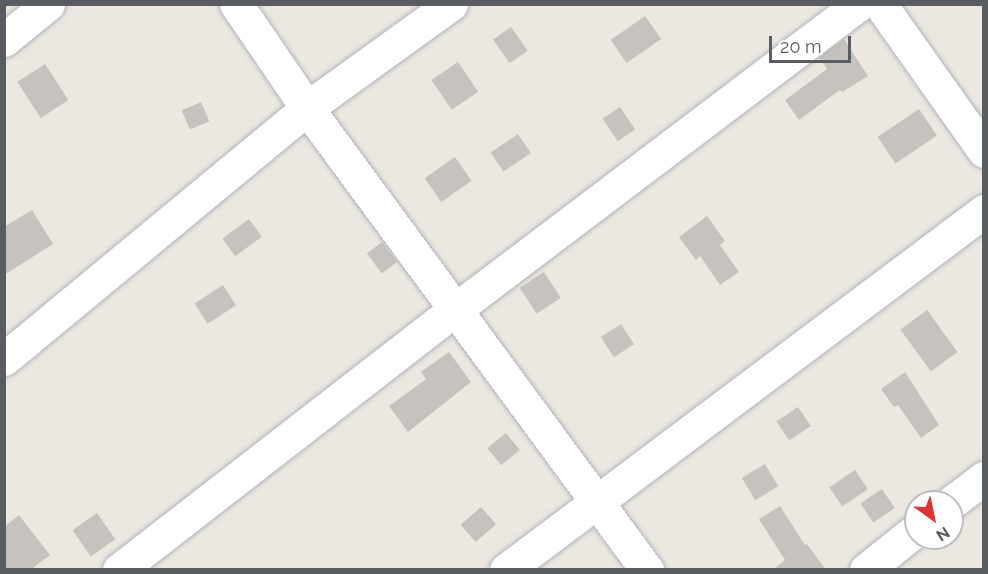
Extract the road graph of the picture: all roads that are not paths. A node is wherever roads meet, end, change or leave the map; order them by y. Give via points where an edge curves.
1 (48, 4) edge
2 (236, 4) edge
3 (451, 4) edge
4 (859, 4) edge
5 (880, 4) edge
6 (4, 40) edge
7 (307, 108) junction
8 (984, 152) edge
9 (984, 211) edge
10 (456, 309) junction
11 (4, 359) edge
12 (984, 478) edge
13 (964, 493) edge
14 (597, 501) junction
15 (904, 540) edge
16 (119, 570) edge
17 (506, 570) edge
18 (647, 570) edge
19 (866, 570) edge

1 - 6 street
2 - 7 street
3 - 7 street
4 - 10 street
5 - 8 street
7 - 10 street
7 - 11 street
9 - 14 street
10 - 14 street
10 - 16 street
12 - 13 street
14 - 17 street
14 - 18 street
15 - 19 street

